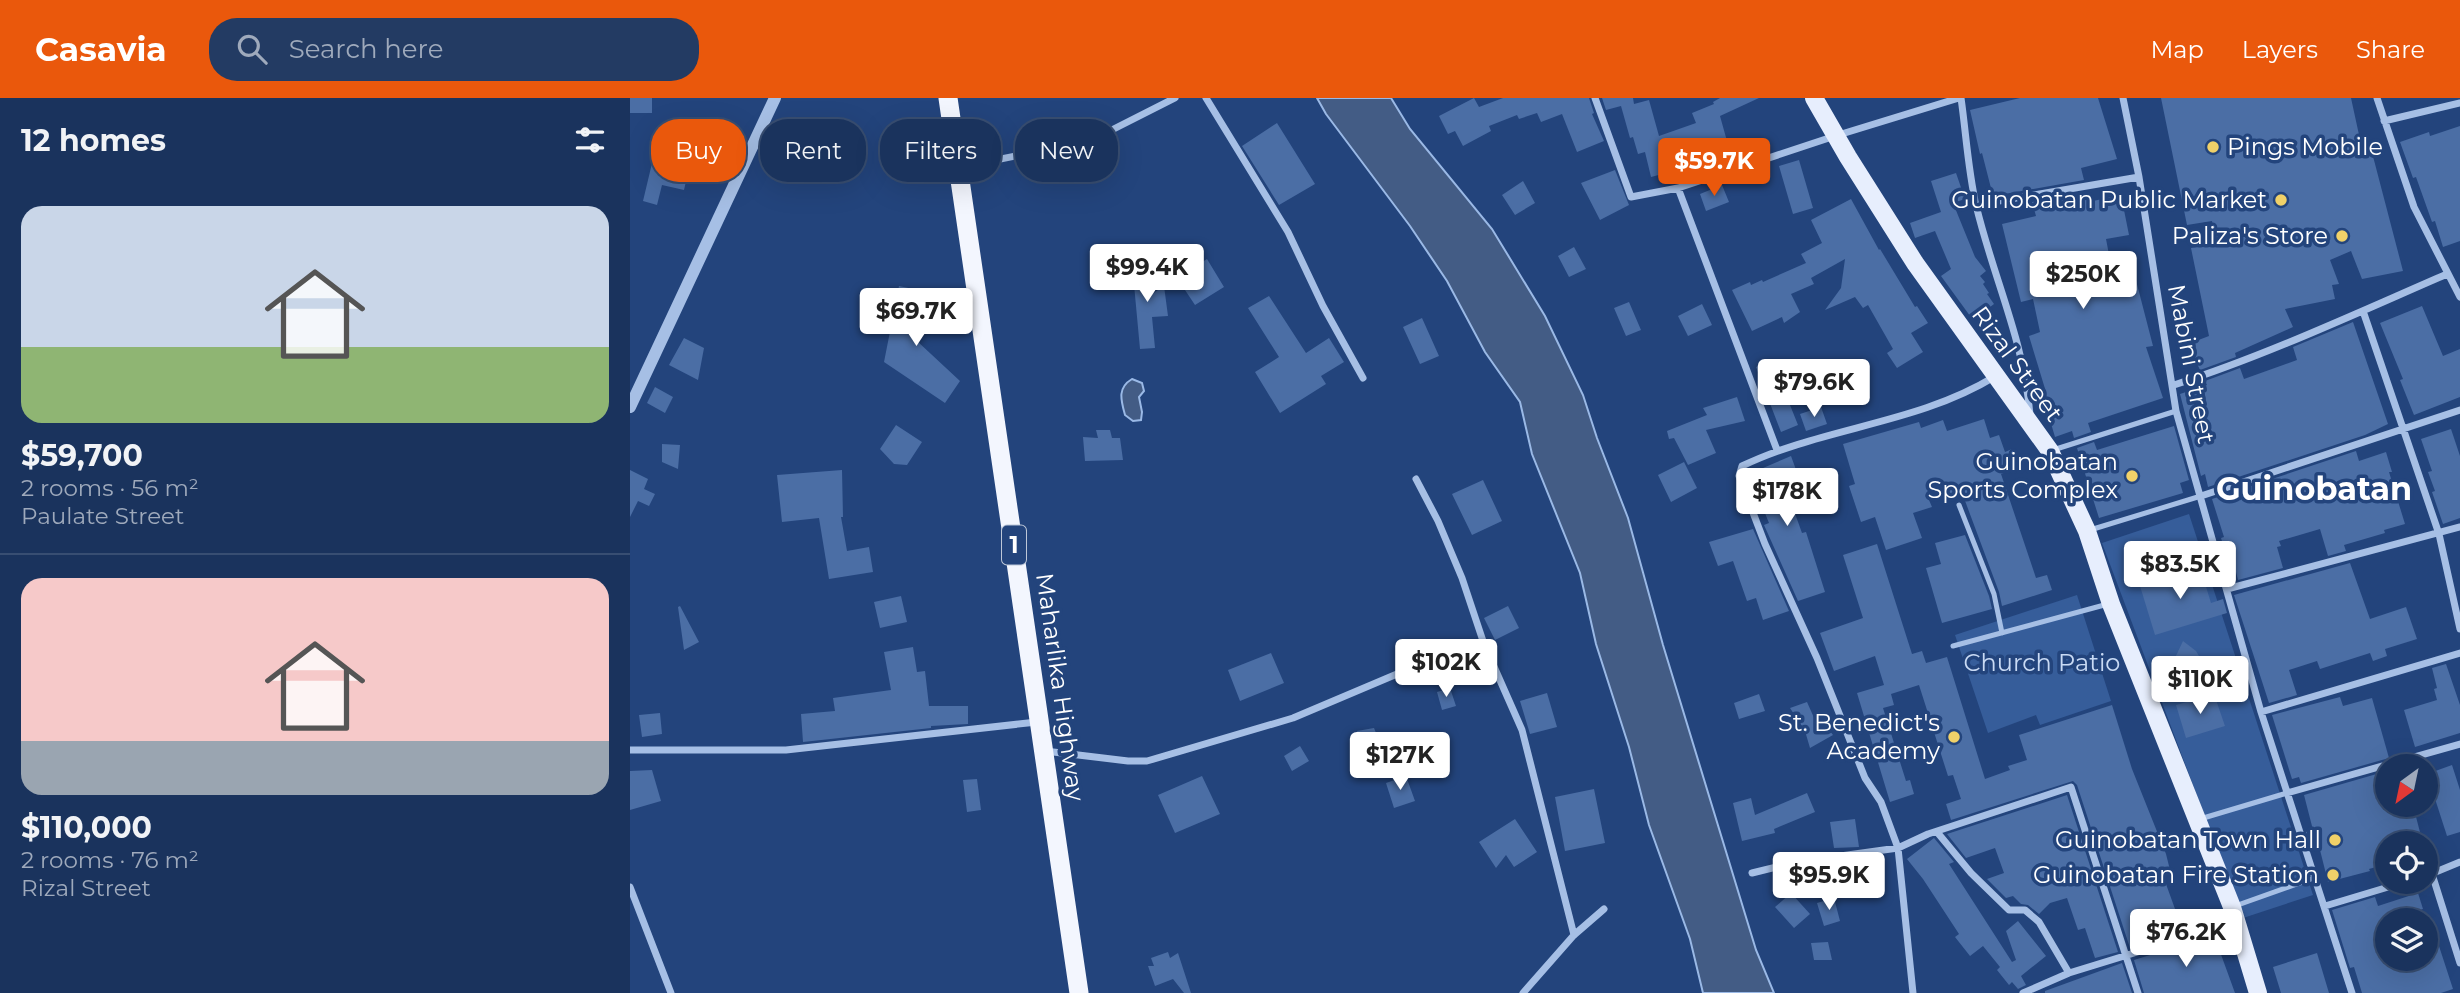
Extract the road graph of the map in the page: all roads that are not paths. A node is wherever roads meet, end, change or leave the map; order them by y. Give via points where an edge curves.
1 (775, 98) edge
2 (948, 98) edge
3 (1175, 98) edge
4 (1206, 98) edge
5 (1595, 98) edge
6 (1814, 98) edge
7 (1960, 98) edge
8 (2123, 98) edge
9 (2377, 98) edge
10 (2460, 103) edge
11 (951, 119) edge
12 (2384, 121) junction
13 (1835, 136) junction
14 (1001, 159) edge
15 (2138, 177) junction
16 (960, 182) edge
17 (1678, 188) junction
18 (1976, 205) junction
19 (2447, 274) junction
20 (2460, 297) edge
21 (2363, 311) junction
22 (1995, 377) junction
23 (1363, 378) dead end
24 (2174, 385) junction
25 (630, 407) edge
26 (2460, 410) edge
27 (2176, 411) junction
28 (2031, 422) junction
29 (2405, 429) junction
30 (1777, 450) junction
31 (2050, 451) junction
32 (1416, 479) dead end
33 (2200, 496) junction
34 (1959, 505) dead end
35 (2460, 527) edge
36 (2087, 531) junction
37 (2439, 534) junction
38 (2227, 589) junction
39 (2110, 604) junction
40 (2460, 629) edge
41 (2002, 633) junction
42 (1484, 644) junction
43 (1952, 646) dead end
44 (2460, 653) edge
45 (2262, 712) junction
46 (1040, 722) junction
47 (2460, 744) edge
48 (630, 750) edge
49 (1044, 751) junction
50 (2287, 793) junction
51 (2197, 820) junction
52 (1937, 832) junction
53 (1898, 848) junction
54 (2460, 862) edge
55 (2438, 871) edge
56 (1752, 873) dead end
57 (2314, 878) junction
58 (630, 887) edge
59 (2375, 891) edge
60 (2436, 894) edge
61 (2325, 906) junction
62 (1604, 909) dead end
63 (2234, 914) junction
64 (1574, 935) junction
65 (2126, 954) junction
66 (2460, 963) edge
67 (2069, 972) junction
68 (671, 993) edge
69 (1079, 993) edge
70 (1523, 993) edge
71 (1913, 993) edge
72 (2023, 993) edge
73 (2138, 993) edge
74 (2258, 993) edge
75 (2352, 993) edge

1 - 25 street
2 - 11 highway, Maharlika Highway / 1
3 - 14 street via 1090,141
4 - 23 street via 1288,232
5 - 17 street via 1630,197
6 - 13 main road, Rizal Street
7 - 13 street
7 - 18 street
8 - 15 street, Mabini Street
9 - 12 street
10 - 12 street
12 - 19 street via 2414,207
13 - 17 street
13 - 22 main road, Rizal Street via 1915,263
15 - 18 street
15 - 24 street, Mabini Street
16 - 46 highway, Maharlika Highway / 1
17 - 30 street
18 - 28 street via 2018,339
19 - 20 street
19 - 21 street
21 - 24 street
21 - 29 street
22 - 28 main road, Rizal Street
22 - 30 street via 1960,396
24 - 27 street, Mabini Street
26 - 29 street
27 - 31 lane
27 - 33 street, Mabini Street
28 - 31 main road, Rizal Street
29 - 33 street
29 - 37 street
30 - 53 street via 1742,466 1741,487
31 - 36 main road, Rizal Street
32 - 42 street via 1462,578
33 - 36 lane
33 - 38 street, Mabini Street
34 - 41 lane via 1994,594
35 - 37 street
36 - 39 main road, Rizal Street
37 - 38 street
37 - 40 street
38 - 45 street, Mabini Street
39 - 41 lane
39 - 51 main road, Rizal Street
41 - 43 lane
42 - 49 street via 1449,652 1293,718 1147,761
42 - 64 street via 1522,730
44 - 45 street
45 - 50 street, Mabini Street
46 - 48 street via 786,750
46 - 49 highway, Maharlika Highway / 1
47 - 50 street
49 - 69 highway, Maharlika Highway / 1
50 - 51 lane
50 - 57 street, Mabini Street
51 - 63 main road, Rizal Street
52 - 53 street
52 - 65 street via 2071,787
52 - 67 street via 2009,910 2025,910 2039,922
53 - 56 street
53 - 71 street
54 - 55 street
57 - 61 street, Mabini Street
57 - 63 lane
58 - 68 street
59 - 61 street
60 - 66 street
61 - 75 street, Mabini Street
62 - 64 street
63 - 65 street
63 - 74 main road, Rizal Street
64 - 70 street
65 - 67 street
65 - 73 street
67 - 72 street

